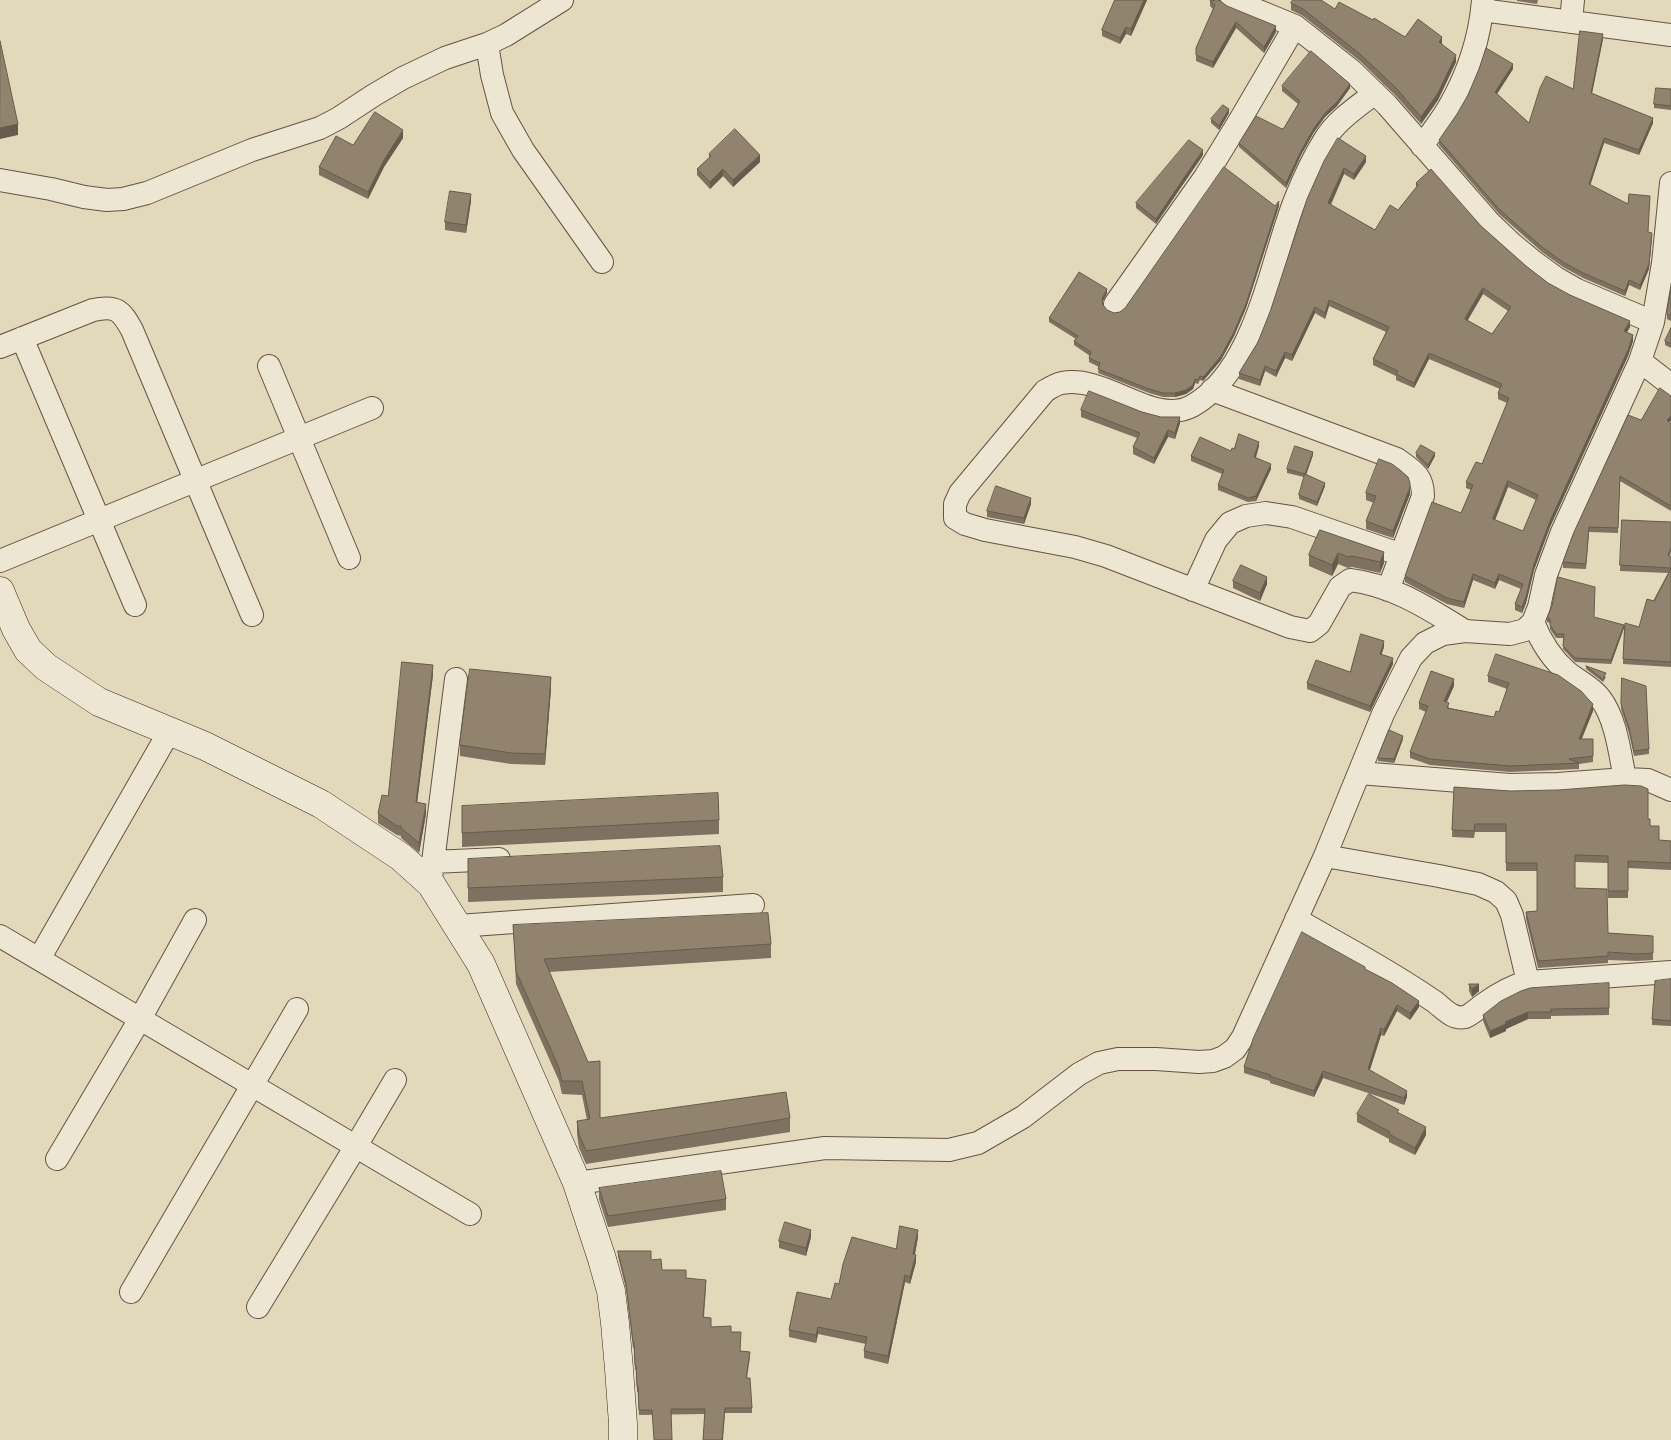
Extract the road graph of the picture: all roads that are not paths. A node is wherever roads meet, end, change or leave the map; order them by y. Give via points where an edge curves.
1 (562, 0) edge
2 (1232, 0) edge
3 (1483, 5) edge
4 (1572, 11) edge
5 (1294, 26) junction
6 (1671, 35) edge
7 (487, 44) junction
8 (1374, 93) junction
9 (1422, 146) junction
10 (0, 180) edge
11 (1671, 183) edge
12 (1667, 260) edge
13 (602, 262) dead end
14 (1115, 304) dead end
15 (1653, 322) junction
16 (22, 338) junction
17 (0, 346) edge
18 (1640, 361) junction
19 (268, 366) dead end
20 (1671, 385) edge
21 (1212, 390) junction
22 (372, 408) dead end
23 (299, 439) junction
24 (195, 481) junction
25 (99, 521) junction
26 (1402, 555) junction
27 (349, 558) dead end
28 (0, 561) edge
29 (1193, 590) junction
30 (1388, 590) junction
31 (0, 591) edge
32 (135, 605) dead end
33 (252, 616) dead end
34 (1533, 622) junction
35 (1465, 631) junction
36 (456, 679) dead end
37 (168, 732) junction
38 (1358, 773) junction
39 (1625, 779) junction
40 (1671, 790) edge
41 (1325, 856) junction
42 (520, 858) edge
43 (432, 873) junction
44 (753, 906) dead end
45 (1296, 919) junction
46 (195, 920) dead end
47 (458, 926) junction
48 (0, 936) edge
49 (39, 959) junction
50 (1671, 972) edge
51 (1528, 982) junction
52 (297, 1009) dead end
53 (140, 1019) junction
54 (395, 1080) dead end
55 (252, 1085) junction
56 (356, 1146) junction
57 (57, 1158) dead end
58 (577, 1183) junction
59 (470, 1214) dead end
60 (131, 1292) dead end
61 (258, 1307) dead end
62 (623, 1440) edge

1 - 7 street
2 - 5 street
3 - 4 street
3 - 9 street via 1476,44 1466,72 1448,108
4 - 6 street
5 - 8 street via 1352,71
5 - 14 street via 1205,177
7 - 10 street via 423,68 320,128 252,150 147,193 107,200
7 - 13 street via 502,113
8 - 9 street
8 - 21 street via 1343,118 1326,138 1308,171 1294,201 1248,338 1235,362
9 - 15 street via 1490,223 1534,262 1577,290
11 - 12 street
12 - 15 street
15 - 18 street
16 - 17 street
16 - 24 street via 93,310 115,308 132,330
16 - 25 street
18 - 20 street
18 - 34 street via 1562,532
19 - 23 street
21 - 26 street via 1397,459 1415,472 1423,484 1423,496
21 - 29 street via 1193,405 1179,411 1165,411 1079,383 1062,383 1044,390 960,493 955,504 955,518 965,524 1075,547
22 - 23 street
23 - 24 street
23 - 27 street
24 - 25 street
24 - 33 street
25 - 28 street
25 - 32 street
26 - 29 street via 1292,516 1266,513 1246,516 1230,523 1216,540
26 - 30 street
29 - 30 street via 1290,627 1310,631 1319,624 1340,587 1350,580
30 - 35 street via 1416,602
31 - 37 street via 28,650 46,667 99,702
34 - 35 street via 1525,630 1510,634
34 - 39 street via 1551,657 1599,697 1608,709
35 - 38 street via 1443,634 1425,643 1411,658
36 - 43 street
37 - 43 street via 206,746 321,804 401,857
37 - 49 street
38 - 39 street via 1510,784
38 - 41 street
39 - 40 street via 1648,780
41 - 45 street
41 - 51 street via 1478,884 1496,892 1506,901 1512,915
42 - 43 street
43 - 47 street
44 - 47 street
45 - 51 street via 1457,1017 1466,1017 1509,988
45 - 58 street via 1244,1037 1235,1050 1224,1057 1213,1061 1118,1059 1099,1063 1079,1074 1016,1122 978,1143 948,1150 825,1148
46 - 53 street
47 - 58 street via 481,964
48 - 49 street
49 - 53 street
50 - 51 street
52 - 55 street
53 - 55 street
53 - 57 street
54 - 56 street
55 - 56 street
55 - 60 street
56 - 59 street
56 - 61 street
58 - 62 street via 602,1259 616,1323

